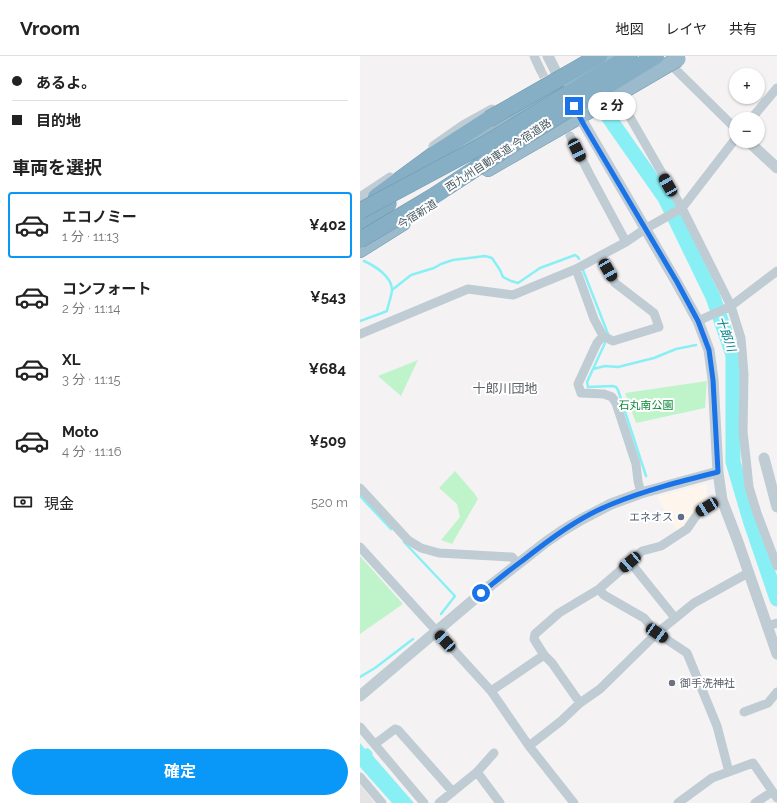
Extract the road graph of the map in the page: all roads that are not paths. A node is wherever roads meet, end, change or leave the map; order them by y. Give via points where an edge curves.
1 (534, 56) edge
2 (548, 56) edge
3 (598, 56) edge
4 (614, 56) edge
5 (630, 56) edge
6 (656, 56) edge
7 (662, 56) edge
8 (680, 57) edge
9 (540, 69) tunnel mouth
10 (566, 84) junction
11 (777, 88) edge
12 (758, 112) edge
13 (584, 114) junction
14 (729, 122) edge
15 (570, 136) dead end
16 (485, 144) junction
17 (729, 147) edge
18 (756, 148) edge
19 (777, 168) edge
20 (360, 197) edge
21 (680, 208) junction
22 (360, 210) edge
23 (360, 216) edge
24 (360, 221) edge
25 (646, 229) junction
26 (360, 240) edge
27 (626, 242) junction
28 (360, 250) edge
29 (600, 256) junction
30 (576, 268) junction
31 (777, 271) edge
32 (731, 306) junction
33 (698, 321) junction
34 (360, 334) edge
35 (602, 336) junction
36 (764, 458) dead end
37 (718, 472) junction
38 (360, 488) edge
39 (641, 493) junction
40 (722, 500) junction
41 (777, 507) edge
42 (360, 547) edge
43 (630, 562) junction
44 (518, 564) junction
45 (777, 566) edge
46 (748, 573) junction
47 (599, 589) junction
48 (675, 618) junction
49 (772, 625) edge
50 (436, 631) junction
51 (657, 633) junction
52 (777, 654) edge
53 (544, 655) junction
54 (491, 690) junction
55 (777, 692) edge
56 (360, 696) edge
57 (580, 704) junction
58 (744, 712) dead end
59 (360, 726) edge
60 (375, 744) junction
61 (529, 746) junction
62 (494, 753) dead end
63 (477, 772) junction
64 (729, 772) junction
65 (360, 777) edge
66 (453, 792) junction
67 (774, 795) edge
68 (382, 803) edge
69 (424, 803) edge
70 (440, 803) edge
71 (500, 803) edge
72 (574, 803) edge
73 (678, 803) edge
74 (755, 803) edge

1 - 9 street
2 - 10 street
3 - 21 street via 622,105
3 - 22 highway, bridge via 489,118 433,155
4 - 10 highway, bridge
5 - 16 highway, 西九州自動車道;今宿道路, bridge
6 - 26 highway, 西九州自動車道;今宿道路, bridge
7 - 14 street
8 - 13 highway, 今宿新道, bridge
10 - 13 street
10 - 20 street via 522,93 498,105 463,125
10 - 23 highway via 432,167
11 - 12 street
13 - 25 street
13 - 28 highway, 今宿新道 via 494,165
15 - 27 street
16 - 22 highway, bridge
16 - 24 highway, 西九州自動車道;今宿道路, bridge
17 - 21 street
18 - 19 street
21 - 25 street
21 - 32 street
25 - 27 street
25 - 33 street
27 - 29 street
29 - 30 street
29 - 35 street via 615,283 654,314 659,327 613,341
30 - 34 street via 513,295 468,289
30 - 35 street
31 - 32 street
32 - 33 street
32 - 45 street via 741,338 744,366 743,432 749,487
33 - 37 street via 709,350 713,380
35 - 39 street via 578,384 582,393 604,394 612,397 616,403 636,464
36 - 41 street
37 - 39 street
37 - 40 street
38 - 44 street via 408,540 421,548 439,553 512,557
39 - 44 street via 611,504 582,519
40 - 43 street via 699,512 687,529 661,546 642,551
40 - 46 street
42 - 50 street
43 - 47 street
43 - 48 street
44 - 50 street
46 - 48 street via 694,602
46 - 49 street
47 - 51 street via 604,595 644,618
47 - 53 street via 559,613 535,634 534,639
48 - 51 street
49 - 52 street
50 - 54 street
50 - 56 street
51 - 57 street via 600,689
51 - 64 street via 687,653 717,726
53 - 54 street
53 - 57 street
54 - 61 street
55 - 58 street via 768,703
57 - 61 street
59 - 60 street
60 - 66 street via 395,729 398,730
60 - 69 street
61 - 72 street
62 - 63 street
63 - 66 street
63 - 71 street
64 - 67 street via 753,763
64 - 73 street via 712,778
65 - 68 street
66 - 70 street
67 - 74 street

